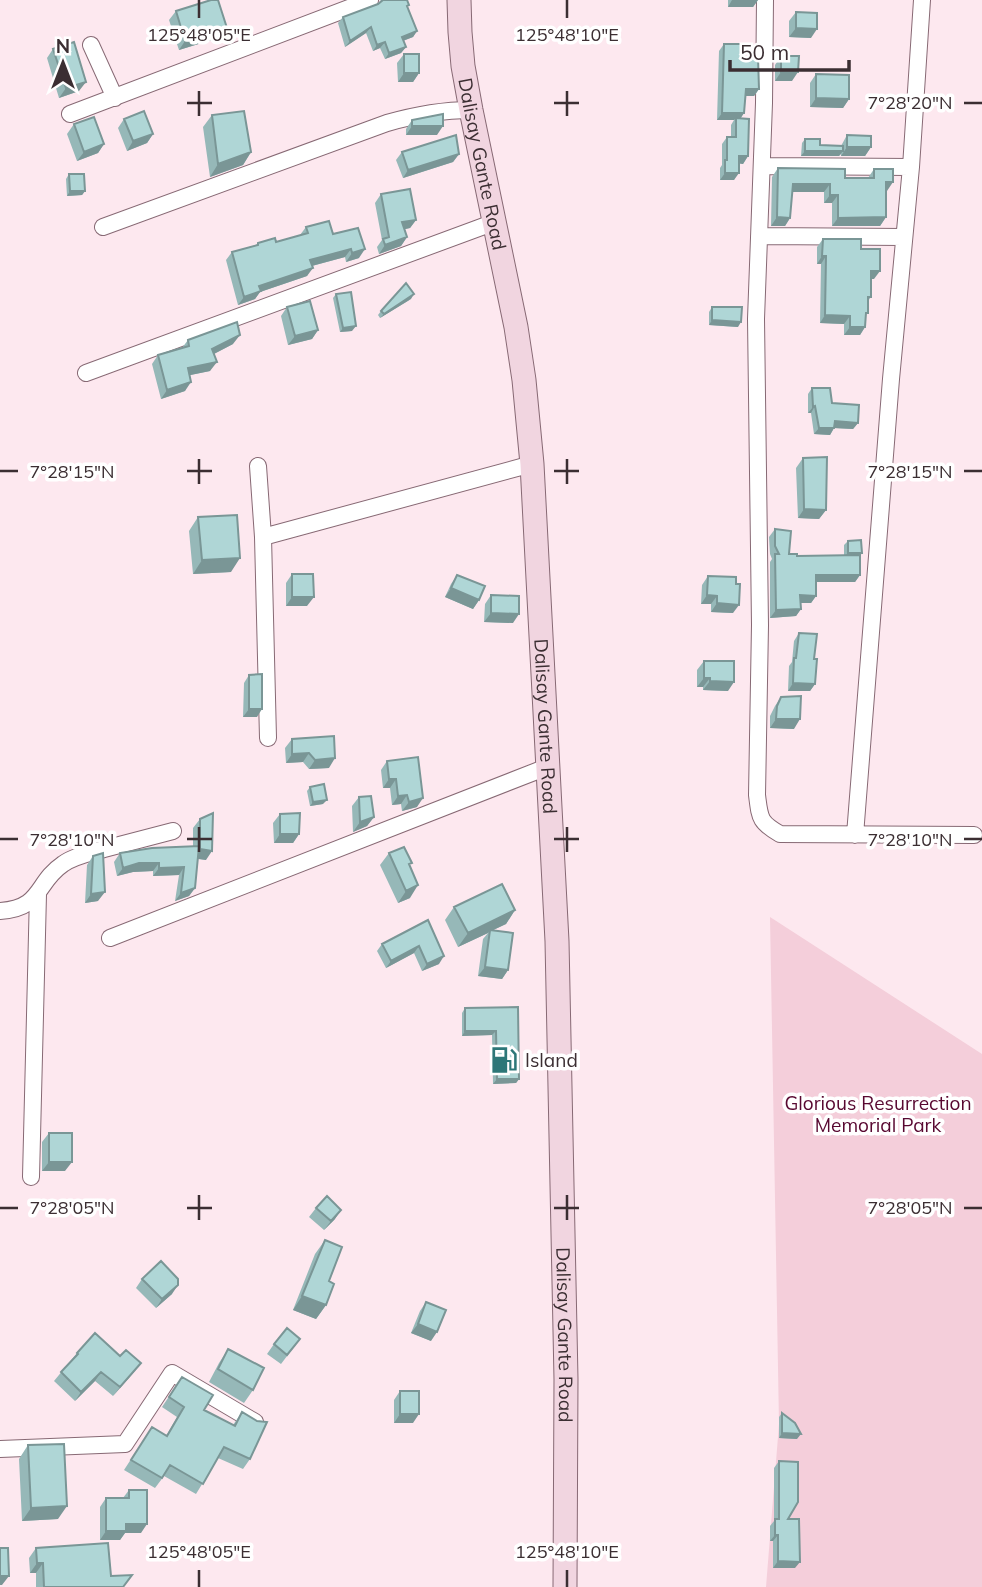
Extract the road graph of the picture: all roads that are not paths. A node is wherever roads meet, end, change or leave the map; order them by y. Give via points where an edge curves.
1 (370, 0) edge
2 (458, 0) edge
3 (765, 0) edge
4 (922, 0) edge
5 (91, 45) dead end
6 (115, 97) junction
7 (471, 110) junction
8 (71, 114) dead end
9 (762, 166) junction
10 (911, 167) junction
11 (495, 222) junction
12 (103, 227) dead end
13 (758, 236) junction
14 (904, 237) junction
15 (86, 373) dead end
16 (531, 464) junction
17 (258, 466) dead end
18 (263, 537) junction
19 (268, 738) dead end
20 (547, 767) junction
21 (173, 831) dead end
22 (855, 835) junction
23 (974, 835) dead end
24 (38, 894) junction
25 (0, 911) edge
26 (110, 938) dead end
27 (31, 1177) dead end
28 (255, 1422) edge
29 (0, 1449) edge
30 (565, 1587) edge

1 - 6 street
2 - 7 main road, Dalisay Gante Road
3 - 9 street
4 - 10 street
5 - 6 street
6 - 8 street
7 - 11 main road, Dalisay Gante Road
7 - 12 street via 446,110 387,123
9 - 10 street
9 - 13 street
10 - 14 street
11 - 15 street
11 - 16 main road, Dalisay Gante Road via 524,380
13 - 14 street
13 - 22 street via 759,813 765,825 780,834
14 - 22 street
16 - 18 street
16 - 20 main road, Dalisay Gante Road
17 - 18 street
18 - 19 street
20 - 26 street
20 - 30 main road, Dalisay Gante Road via 557,941 566,1379
21 - 24 street via 64,863
22 - 23 street
24 - 25 street via 28,904
24 - 27 street
28 - 29 street via 172,1373 125,1444

